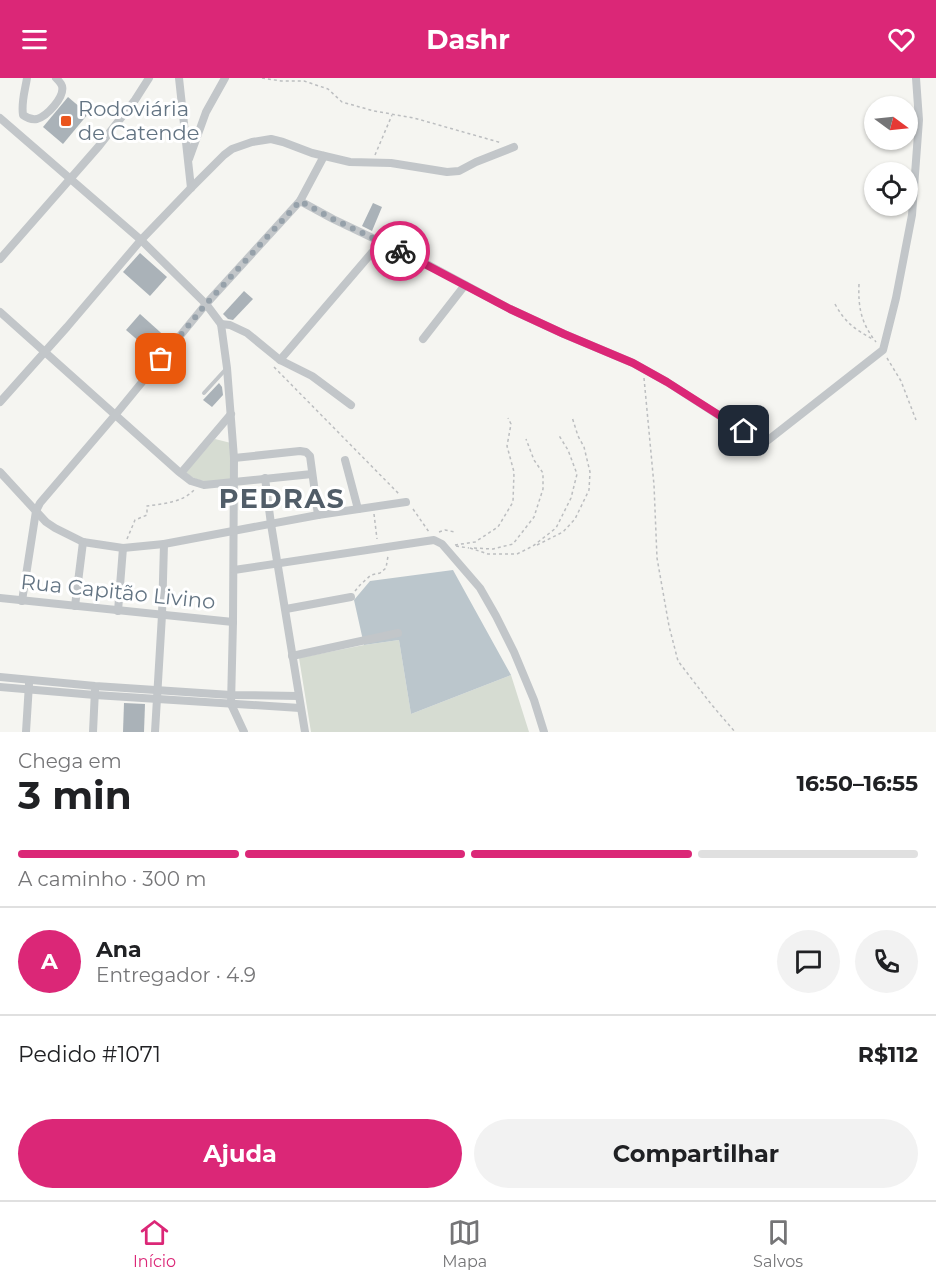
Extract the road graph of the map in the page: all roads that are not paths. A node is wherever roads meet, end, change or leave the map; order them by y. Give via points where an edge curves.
1 (27, 78) edge
2 (56, 78) edge
3 (148, 78) edge
4 (179, 78) edge
5 (225, 78) edge
6 (916, 78) edge
7 (0, 118) edge
8 (514, 147) road end
9 (324, 156) junction
10 (188, 163) junction
11 (70, 179) junction
12 (191, 188) junction
13 (300, 201) junction
14 (141, 240) junction
15 (381, 242) junction
16 (0, 259) edge
17 (465, 285) junction
18 (206, 304) junction
19 (0, 312) edge
20 (221, 324) junction
21 (423, 339) dead end
22 (45, 352) junction
23 (280, 360) junction
24 (227, 368) junction
25 (204, 393) dead end
26 (0, 402) edge
27 (351, 405) dead end
28 (116, 414) junction
29 (231, 414) junction
30 (234, 458) junction
31 (345, 460) dead end
32 (0, 472) edge
33 (181, 473) junction
34 (312, 474) junction
35 (265, 478) junction
36 (235, 482) junction
37 (406, 502) road end
38 (358, 509) junction
39 (36, 511) junction
40 (318, 515) junction
41 (271, 524) junction
42 (233, 530) junction
43 (83, 542) junction
44 (164, 544) junction
45 (123, 548) junction
46 (278, 564) junction
47 (234, 570) junction
48 (351, 597) road end
49 (0, 598) edge
50 (22, 601) junction
51 (75, 606) junction
52 (285, 609) junction
53 (118, 611) junction
54 (162, 615) junction
55 (233, 622) junction
56 (398, 633) dead end
57 (292, 656) junction
58 (0, 677) edge
59 (30, 679) junction
60 (95, 686) junction
61 (0, 687) edge
62 (29, 688) junction
63 (158, 690) junction
64 (95, 695) junction
65 (298, 696) junction
66 (157, 699) junction
67 (231, 699) junction
68 (300, 708) junction
69 (26, 732) edge
70 (93, 732) edge
71 (155, 732) edge
72 (244, 732) edge
73 (305, 732) edge
74 (544, 732) edge

1 - 2 street via 22,109 23,115 31,119 43,116 59,99 62,85
3 - 11 street via 135,100
4 - 10 street
5 - 10 street via 206,112
6 - 17 street via 919,120 912,215 883,350 763,444 643,369
7 - 11 street
8 - 9 street via 459,171 447,172
9 - 12 street via 276,140 252,142 224,155
9 - 13 street
10 - 12 street
11 - 14 street
11 - 16 street
12 - 14 street
13 - 15 street
13 - 18 street
14 - 18 street
14 - 22 street
15 - 17 street
15 - 23 street
17 - 21 street
18 - 20 street
18 - 28 street
19 - 22 street
20 - 23 street via 240,329
20 - 24 street
22 - 26 street
22 - 28 street
23 - 27 street via 312,376
24 - 25 lane
24 - 29 street
28 - 33 street
28 - 39 street
29 - 30 street
29 - 33 street
30 - 34 street via 306,452
30 - 36 street
31 - 38 street
32 - 39 street
33 - 36 street via 199,484
34 - 35 street
34 - 40 street
35 - 36 street
35 - 41 street
36 - 42 street
37 - 38 street
38 - 40 street
39 - 43 street via 55,528
39 - 50 street
40 - 41 street
41 - 42 street
41 - 46 street
42 - 44 street
42 - 47 street
43 - 45 street
43 - 51 street
44 - 45 street
44 - 54 street
45 - 53 street
46 - 47 street
46 - 52 street
46 - 74 street via 434,540 442,544 480,588 514,652
47 - 55 street
48 - 52 street
49 - 50 street, Rua Capitão Livino
50 - 51 street, Rua Capitão Livino
51 - 53 street, Rua Capitão Livino
52 - 57 street
53 - 54 street, Rua Capitão Livino
54 - 55 street, Rua Capitão Livino
54 - 63 street
55 - 67 street
56 - 57 street
57 - 65 street
58 - 59 street
59 - 60 street
59 - 62 street
60 - 63 street
60 - 64 street
61 - 62 street
62 - 64 street
62 - 69 street
63 - 66 street
63 - 67 street
64 - 66 street
64 - 70 street
65 - 67 street
65 - 68 street
66 - 67 street
66 - 71 street
67 - 68 street
67 - 72 street
68 - 73 street

